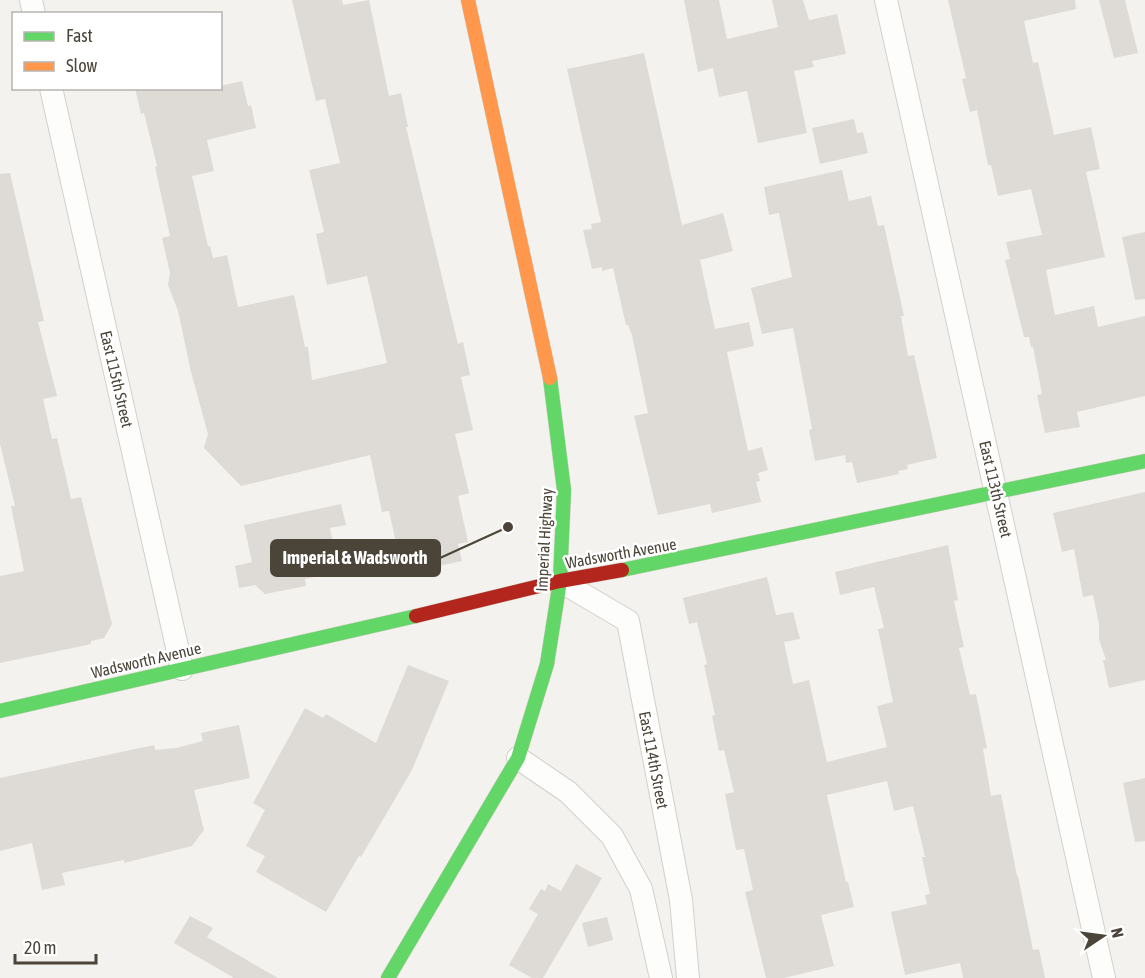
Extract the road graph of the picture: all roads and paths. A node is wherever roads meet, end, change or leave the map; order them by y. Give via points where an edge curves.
1 (468, 0) edge
2 (886, 0) edge
3 (51, 90) edge
4 (1145, 461) edge
5 (997, 493) junction
6 (560, 581) junction
7 (182, 669) junction
8 (0, 711) edge
9 (518, 758) junction
10 (388, 978) edge
11 (662, 978) edge
12 (688, 978) edge
13 (1104, 978) edge

1 - 6 street, Imperial Highway via 549,371 564,490
2 - 5 street, East 113th Street
3 - 7 street, East 115th Street
4 - 5 street, Wadsworth Avenue
5 - 6 street, Wadsworth Avenue
5 - 13 street, East 113th Street
6 - 7 street, Wadsworth Avenue
6 - 9 street, Imperial Highway via 547,664
6 - 12 street, East 114th Street via 628,621 681,900
7 - 8 street, Wadsworth Avenue
9 - 10 street, Imperial Highway
9 - 11 street via 568,792 612,836 640,889

